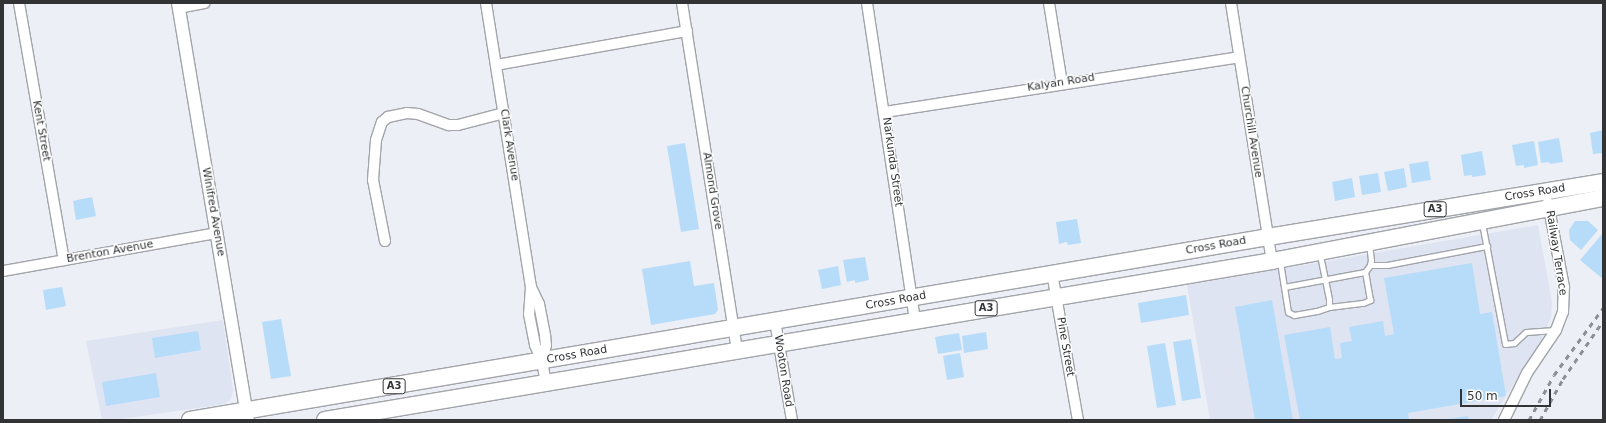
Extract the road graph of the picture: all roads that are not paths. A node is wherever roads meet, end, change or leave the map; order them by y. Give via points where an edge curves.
1 (18, 3) edge
2 (205, 3) edge
3 (486, 3) edge
4 (682, 3) edge
5 (867, 3) edge
6 (1049, 3) edge
7 (1231, 3) edge
8 (179, 6) edge
9 (687, 31) junction
10 (1238, 57) junction
11 (496, 65) junction
12 (1062, 83) junction
13 (885, 112) junction
14 (504, 113) junction
15 (1603, 182) edge
16 (1546, 190) junction
17 (1603, 198) edge
18 (1549, 207) junction
19 (1481, 220) junction
20 (217, 233) junction
21 (1268, 237) junction
22 (385, 241) dead end
23 (1369, 242) junction
24 (1487, 246) junction
25 (1320, 252) junction
26 (64, 260) junction
27 (1275, 260) junction
28 (1370, 265) junction
29 (3, 271) edge
30 (1365, 272) junction
31 (1052, 273) junction
32 (1325, 279) junction
33 (1284, 287) junction
34 (1057, 296) junction
35 (912, 298) junction
36 (1328, 307) junction
37 (915, 320) junction
38 (775, 321) junction
39 (733, 328) junction
40 (1556, 330) junction
41 (779, 344) junction
42 (736, 350) junction
43 (542, 361) junction
44 (546, 383) junction
45 (248, 415) edge
46 (377, 415) edge
47 (190, 420) edge
48 (325, 420) edge
49 (792, 420) edge
50 (1078, 420) edge
51 (1504, 420) edge

1 - 26 street, Kent Street
2 - 8 street
3 - 11 street, Clark Avenue
4 - 9 street, Almond Grove
5 - 13 street, Narkunda Street
6 - 12 street
7 - 10 street, Churchill Avenue
8 - 20 street, Winifred Avenue
9 - 11 street
9 - 39 street, Almond Grove
10 - 12 street, Kalyan Road
10 - 21 street, Churchill Avenue
11 - 14 street, Clark Avenue
12 - 13 street, Kalyan Road
13 - 35 street, Narkunda Street
14 - 22 street via 458,125 449,125 418,114 407,113 388,117 382,122 376,140 374,180
14 - 43 street, Clark Avenue via 532,287 529,314 535,345
15 - 16 highway, Cross Road / A3
16 - 18 street, Railway Terrace
16 - 21 highway, Cross Road / A3
17 - 18 highway, Cross Road / A3
18 - 19 highway, Cross Road / A3
18 - 40 street, Railway Terrace via 1564,287 1563,312
19 - 23 highway, Cross Road / A3
19 - 24 lane
20 - 26 street, Brenton Avenue
20 - 45 street, Winifred Avenue
21 - 27 street, Churchill Avenue
21 - 31 highway, Cross Road / A3
23 - 25 highway, Cross Road / A3
23 - 28 lane
24 - 28 lane via 1387,265
24 - 40 lane via 1505,344 1514,343 1526,332
25 - 27 highway, Cross Road / A3
25 - 32 lane
26 - 29 street, Brenton Avenue
27 - 33 lane
27 - 34 highway, Cross Road / A3
28 - 30 lane
30 - 32 lane
30 - 36 lane via 1370,300
31 - 34 street, Pine Street
31 - 35 highway, Cross Road / A3
32 - 33 lane
32 - 36 lane
33 - 36 lane via 1288,312 1294,315
34 - 37 highway, Cross Road / A3
34 - 50 street, Pine Street
35 - 37 street, Narkunda Street
35 - 38 highway, Cross Road / A3
37 - 41 highway, Cross Road / A3
38 - 39 highway, Cross Road / A3
38 - 41 street, Wooton Road
39 - 42 street, Almond Grove
39 - 43 highway, Cross Road / A3
40 - 51 street, Railway Terrace via 1527,373
41 - 42 highway, Cross Road / A3
41 - 49 street, Wooton Road
42 - 44 highway, Cross Road / A3
43 - 44 street, Clark Avenue
43 - 45 highway, Cross Road / A3
44 - 46 highway, Cross Road / A3
45 - 47 highway, Cross Road / A3
46 - 48 highway, Cross Road / A3

